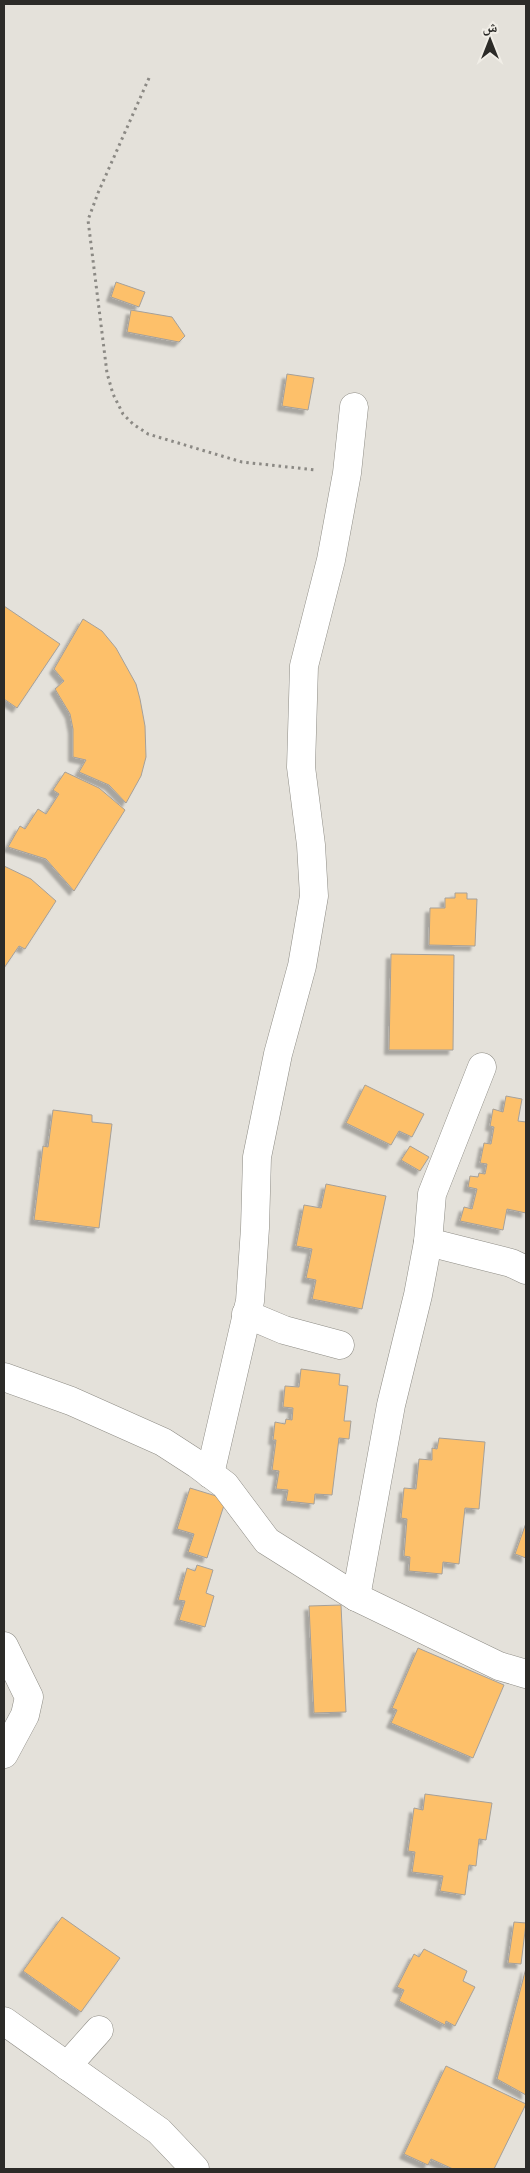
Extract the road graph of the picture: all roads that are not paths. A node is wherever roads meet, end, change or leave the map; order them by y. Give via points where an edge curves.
1 (354, 407) dead end
2 (482, 1066) dead end
3 (428, 1242) junction
4 (526, 1270) edge
5 (246, 1314) junction
6 (340, 1345) dead end
7 (4, 1377) edge
8 (210, 1474) junction
9 (356, 1597) junction
10 (4, 1627) edge
11 (4, 1631) edge
12 (4, 1646) edge
13 (526, 1674) edge
14 (4, 1754) edge
15 (4, 2021) edge
16 (99, 2030) dead end
17 (67, 2066) junction
18 (195, 2169) edge

1 - 5 street via 347,473 331,560 304,666 301,767 314,896 302,966 278,1054 257,1157 250,1300
2 - 3 street via 432,1194
3 - 4 street via 511,1263
3 - 9 street via 391,1405
5 - 6 street via 284,1330
5 - 8 street
7 - 8 street via 71,1401 163,1442
8 - 9 street via 225,1485 267,1541
9 - 13 street via 499,1666
10 - 11 street
12 - 14 street via 29,1697 25,1715
15 - 17 street
16 - 17 street
17 - 18 street via 158,2131

